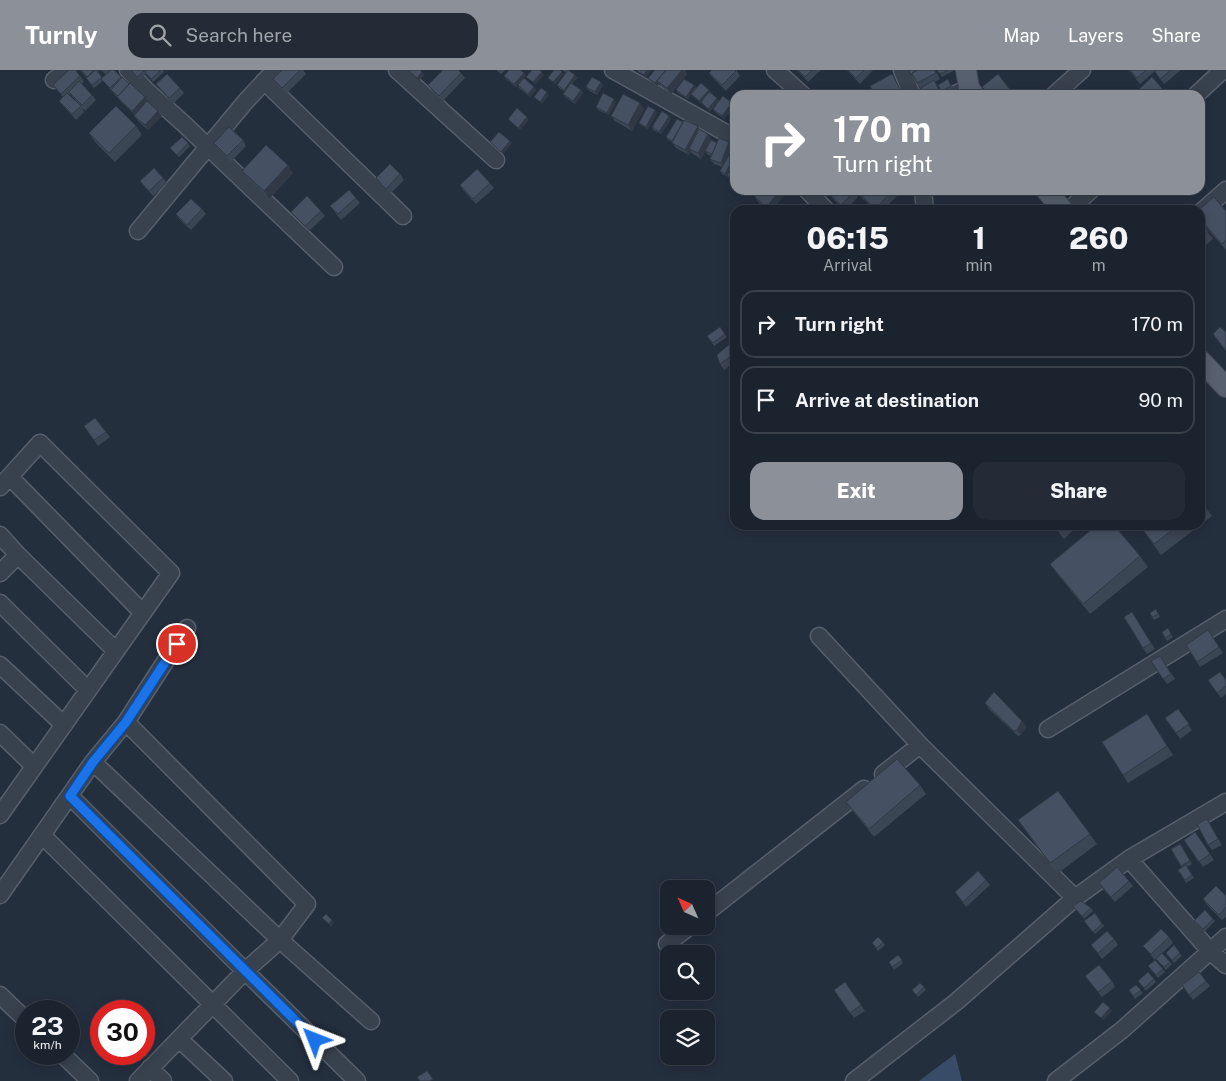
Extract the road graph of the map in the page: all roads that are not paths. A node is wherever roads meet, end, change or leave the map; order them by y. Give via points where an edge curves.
1 (128, 70) edge
2 (397, 70) edge
3 (612, 70) edge
4 (775, 70) edge
5 (902, 70) edge
6 (1082, 70) edge
7 (1217, 72) edge
8 (270, 76) edge
9 (797, 90) edge
10 (910, 90) edge
11 (1060, 90) edge
12 (1201, 90) edge
13 (730, 135) edge
14 (208, 146) junction
15 (496, 160) dead end
16 (1226, 190) edge
17 (812, 195) edge
18 (1050, 195) edge
19 (1086, 195) edge
20 (821, 205) edge
21 (1059, 205) edge
22 (1074, 205) edge
23 (1205, 209) edge
24 (403, 216) dead end
25 (138, 231) dead end
26 (334, 267) dead end
27 (1205, 365) edge
28 (1226, 387) edge
29 (5, 482) edge
30 (0, 535) edge
31 (18, 555) junction
32 (0, 573) edge
33 (0, 603) edge
34 (143, 612) junction
35 (1226, 619) edge
36 (188, 628) dead end
37 (820, 636) dead end
38 (116, 651) junction
39 (0, 665) edge
40 (88, 690) junction
41 (126, 722) junction
42 (64, 725) junction
43 (1048, 729) dead end
44 (0, 733) edge
45 (920, 745) junction
46 (93, 762) junction
47 (34, 766) junction
48 (70, 796) junction
49 (1226, 802) edge
50 (3, 803) edge
51 (42, 835) junction
52 (1129, 859) junction
53 (0, 895) edge
54 (1076, 898) junction
55 (715, 906) edge
56 (679, 935) edge
57 (1226, 937) edge
58 (280, 940) junction
59 (668, 944) dead end
60 (1210, 951) junction
61 (1226, 965) edge
62 (245, 971) junction
63 (0, 995) edge
64 (212, 1005) junction
65 (15, 1009) edge
66 (371, 1020) dead end
67 (179, 1039) junction
68 (73, 1065) edge
69 (150, 1068) junction
70 (90, 1081) edge
71 (138, 1081) edge
72 (162, 1081) edge
73 (224, 1081) edge
74 (290, 1081) edge
75 (357, 1081) edge
76 (854, 1081) edge
77 (1056, 1081) edge

1 - 14 street
2 - 15 street
3 - 13 street
4 - 9 street
5 - 10 street
6 - 11 street
7 - 12 street
8 - 14 street
8 - 24 street
14 - 25 street
14 - 26 street
16 - 23 street
17 - 20 street
18 - 21 main road
19 - 22 street
27 - 28 main road
29 - 34 street
29 - 34 street via 40,443 171,573
30 - 31 street
31 - 32 street
31 - 38 street
33 - 40 street
34 - 38 street
35 - 43 street
36 - 41 street
37 - 45 street
38 - 40 street
39 - 42 street
40 - 42 street
41 - 46 street
41 - 58 street via 307,904
42 - 47 street
44 - 47 street
45 - 54 street
45 - 55 street
46 - 48 street
46 - 58 street
47 - 50 street
48 - 51 street
48 - 62 street
49 - 52 street
51 - 53 street
51 - 64 street
52 - 54 street
52 - 60 street
54 - 76 street via 956,1002
56 - 59 street
57 - 60 street
58 - 62 street
58 - 66 street
60 - 61 street
60 - 77 street via 1122,1030
62 - 64 street
62 - 75 street
63 - 65 street
64 - 67 street
64 - 74 street
67 - 69 street
67 - 73 street
68 - 70 street
69 - 71 street
69 - 72 street

